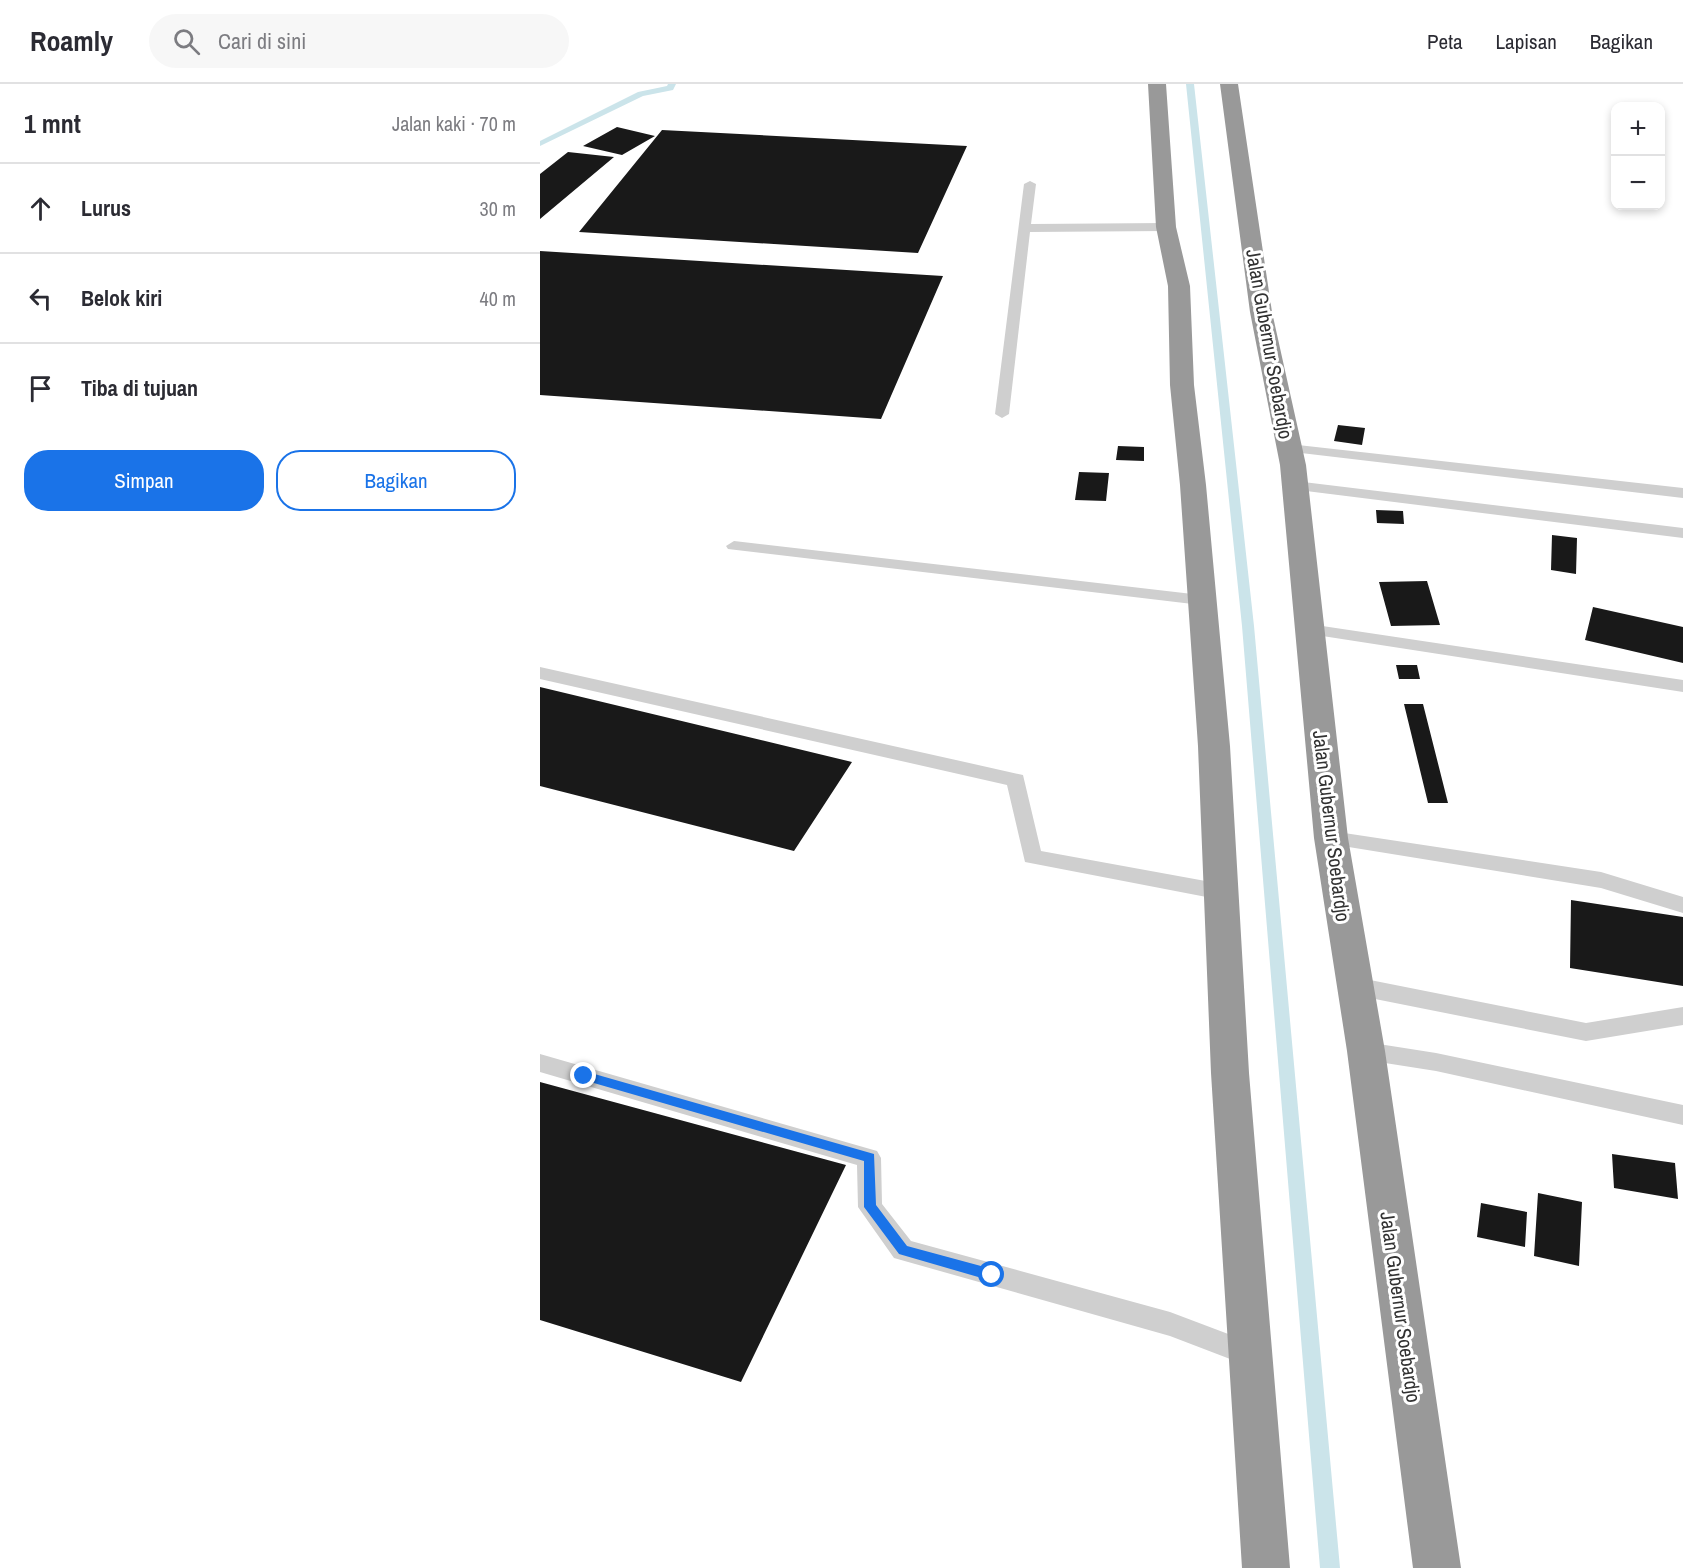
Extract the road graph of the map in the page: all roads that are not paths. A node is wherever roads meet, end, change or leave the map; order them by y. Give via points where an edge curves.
1 (1157, 84) edge
2 (1229, 84) edge
3 (1030, 184) dead end
4 (1166, 227) junction
5 (1024, 228) junction
6 (1002, 414) dead end
7 (1289, 448) junction
8 (1295, 486) junction
9 (1683, 493) edge
10 (1683, 533) edge
11 (734, 546) dead end
12 (1201, 600) junction
13 (1308, 630) junction
14 (540, 673) edge
15 (1683, 686) edge
16 (1331, 838) junction
17 (1222, 892) junction
18 (1683, 905) edge
19 (1355, 986) junction
20 (1683, 1016) edge
21 (1366, 1051) junction
22 (540, 1063) edge
23 (1683, 1115) edge
24 (1251, 1355) junction
25 (1266, 1568) edge
26 (1437, 1568) edge

1 - 4 highway
2 - 7 highway, Jalan Gubernur Soebardjo via 1261,312
3 - 5 lane
4 - 5 lane
4 - 12 highway via 1179,286 1182,385
5 - 6 lane
7 - 8 highway, Jalan Gubernur Soebardjo
7 - 9 lane
8 - 10 lane
8 - 13 highway, Jalan Gubernur Soebardjo
11 - 12 lane
12 - 17 highway
13 - 15 lane
13 - 16 highway, Jalan Gubernur Soebardjo
14 - 17 lane via 1016,780 1032,857
16 - 18 lane via 1601,880
16 - 19 highway, Jalan Gubernur Soebardjo
17 - 24 highway via 1230,1073
19 - 20 lane via 1586,1032
19 - 21 highway, Jalan Gubernur Soebardjo
21 - 23 lane via 1436,1062
21 - 26 highway, Jalan Gubernur Soebardjo
22 - 24 lane via 869,1158 870,1207 903,1250 1170,1324
24 - 25 highway

